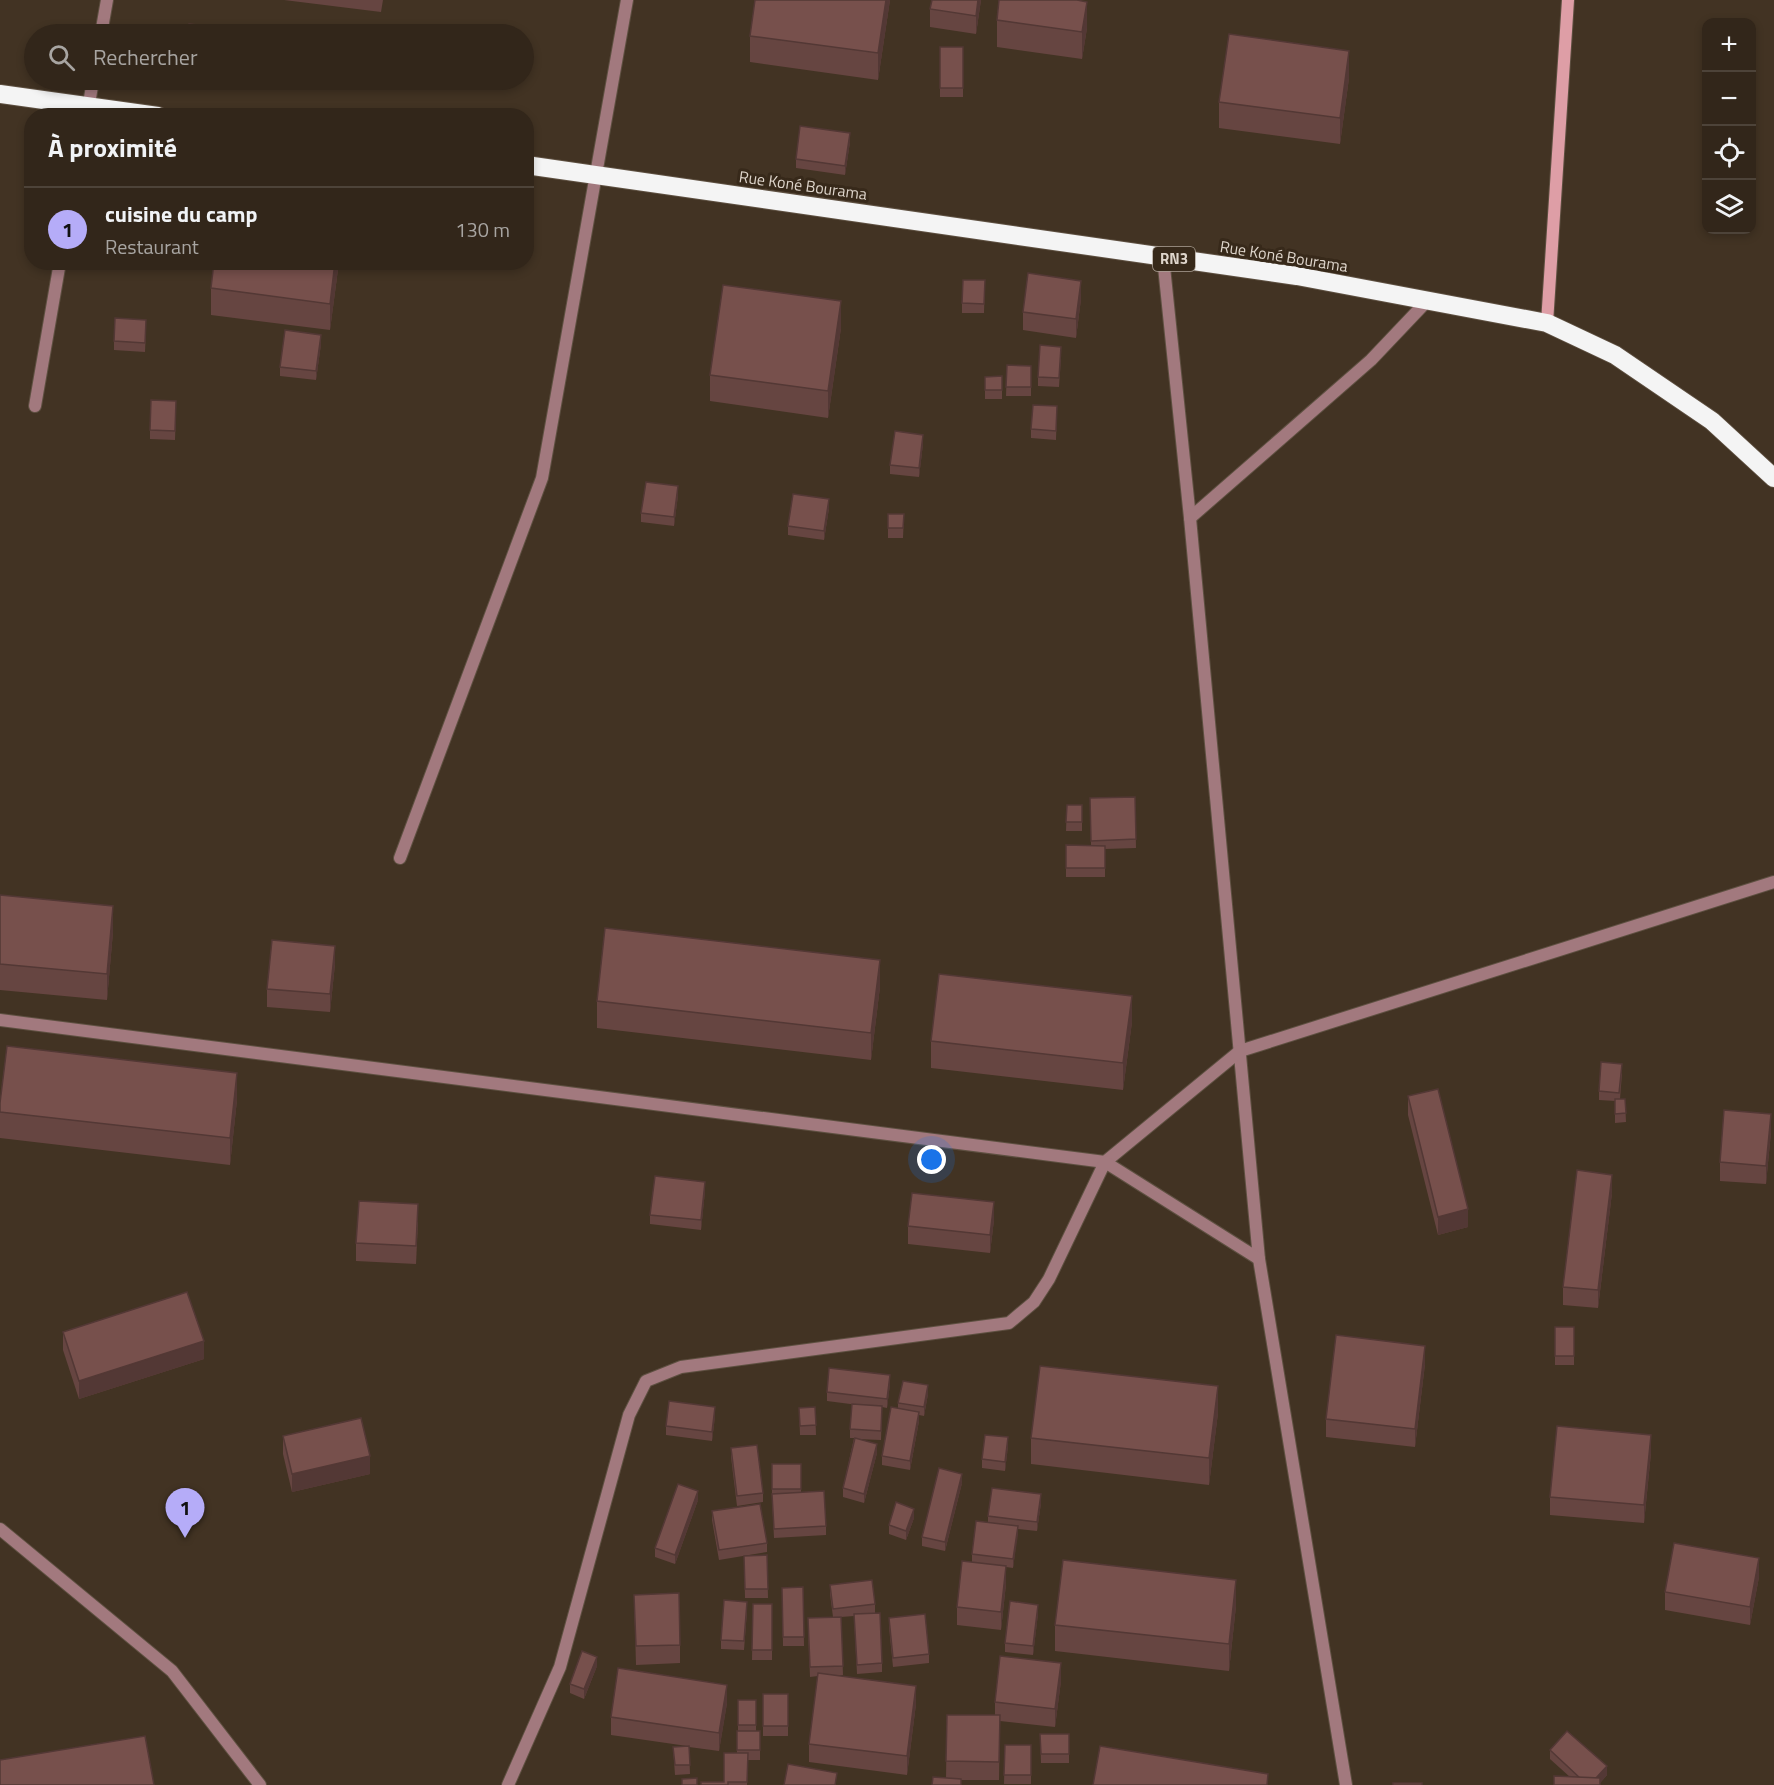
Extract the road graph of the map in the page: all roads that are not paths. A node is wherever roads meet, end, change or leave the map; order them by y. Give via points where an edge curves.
1 (107, 0) edge
2 (627, 0) edge
3 (1568, 0) edge
4 (103, 24) edge
5 (91, 90) edge
6 (0, 94) edge
7 (72, 108) edge
8 (88, 108) edge
9 (534, 166) edge
10 (596, 174) junction
11 (1163, 257) junction
12 (59, 270) edge
13 (1427, 301) junction
14 (1547, 323) junction
15 (34, 406) dead end
16 (1774, 478) edge
17 (1190, 518) junction
18 (400, 858) dead end
19 (1774, 882) edge
20 (0, 1020) edge
21 (1240, 1051) junction
22 (1105, 1162) junction
23 (1259, 1259) junction
24 (0, 1529) edge
25 (260, 1785) edge
26 (508, 1785) edge
27 (1346, 1785) edge

1 - 4 street
2 - 10 street
3 - 14 street
5 - 8 street
6 - 7 highway
9 - 10 highway, Rue Koné Bourama / RN3
10 - 11 highway, Rue Koné Bourama / RN3
10 - 18 street via 542,478
11 - 13 highway, Rue Koné Bourama / RN3 via 1297,276
11 - 17 street
12 - 15 street
13 - 14 highway, Rue Koné Bourama / RN3
13 - 17 street via 1371,360
14 - 16 highway, Rue Koné Bourama / RN3 via 1615,355 1712,420
17 - 21 street
19 - 21 street
20 - 22 street
21 - 22 street
21 - 23 street
22 - 23 street
22 - 26 street via 1049,1279 1034,1302 1009,1323 681,1367 646,1381 629,1415 560,1667
23 - 27 street
24 - 25 street via 172,1671

